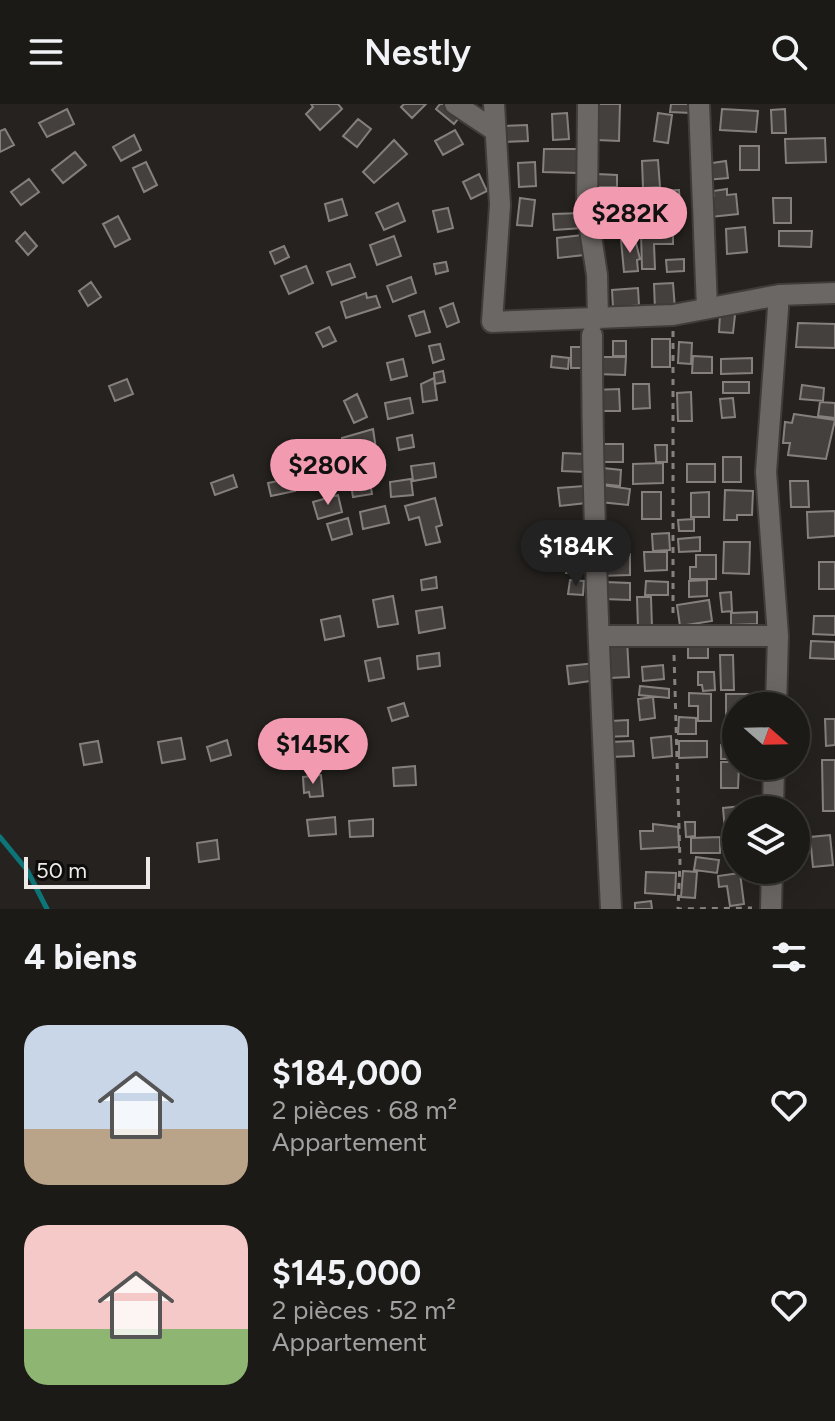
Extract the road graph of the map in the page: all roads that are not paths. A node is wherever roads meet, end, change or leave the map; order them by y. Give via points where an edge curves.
1 (455, 104) edge
2 (494, 104) edge
3 (588, 104) edge
4 (699, 104) edge
5 (494, 130) junction
6 (835, 293) edge
7 (779, 295) junction
8 (707, 308) junction
9 (595, 327) junction
10 (601, 636) junction
11 (778, 636) junction
12 (776, 692) edge
13 (772, 884) edge
14 (611, 909) edge
15 (771, 909) edge

1 - 5 street
2 - 5 street
3 - 9 street via 587,210 597,275
4 - 8 street
5 - 9 street via 500,205 492,322
6 - 7 street
7 - 8 street
7 - 11 street via 766,472
8 - 9 street
9 - 10 street via 594,563
10 - 11 street
10 - 14 street
11 - 12 street
13 - 15 street

